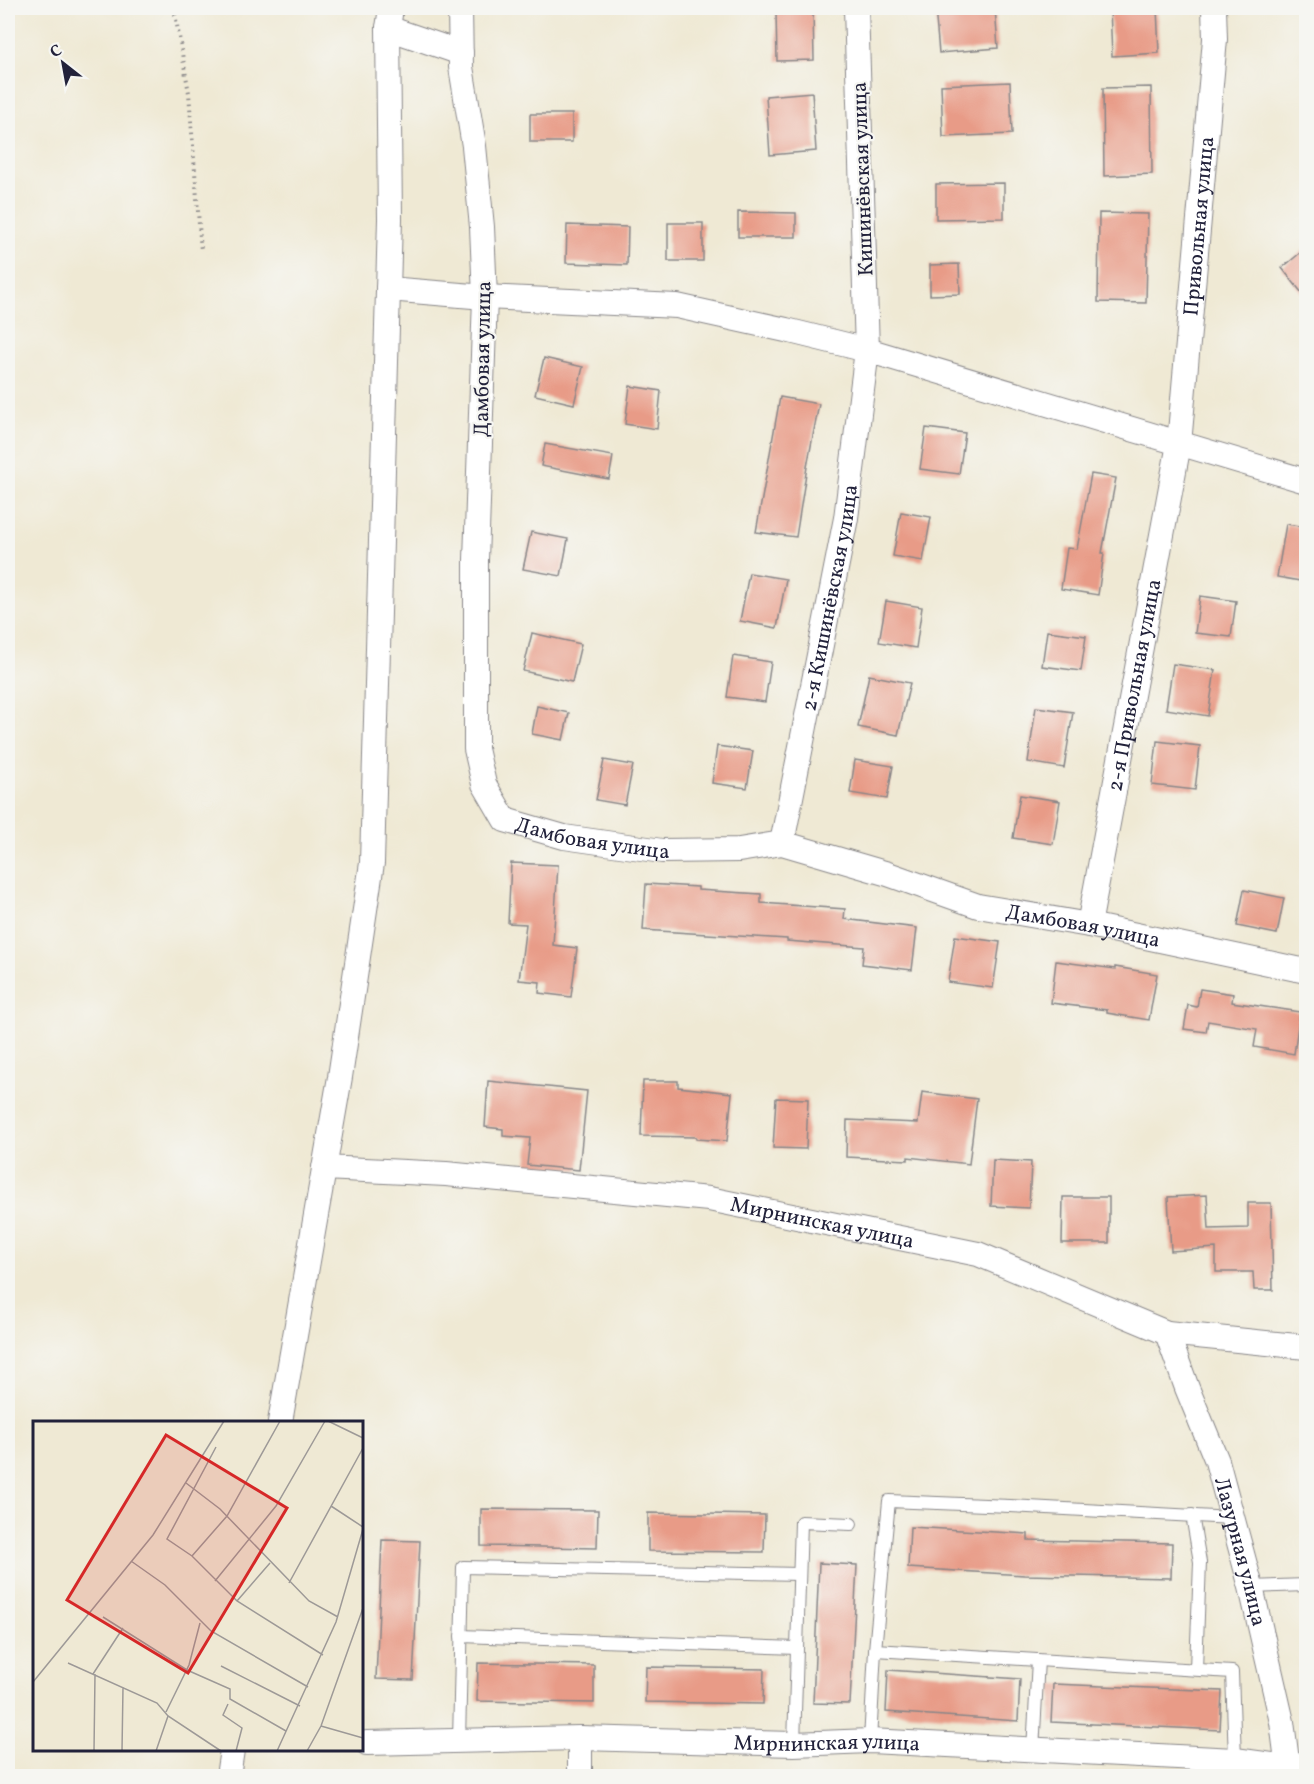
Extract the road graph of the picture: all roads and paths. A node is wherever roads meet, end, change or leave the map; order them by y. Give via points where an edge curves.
1 (174, 8) edge
2 (460, 8) edge
3 (856, 8) edge
4 (1214, 8) edge
5 (389, 18) edge
6 (461, 53) junction
7 (201, 251) dead end
8 (388, 289) junction
9 (485, 297) junction
10 (867, 351) junction
11 (1179, 444) junction
12 (1306, 481) edge
13 (782, 843) junction
14 (1089, 926) junction
15 (1306, 971) edge
16 (324, 1168) junction
17 (1167, 1332) junction
18 (1306, 1347) edge
19 (280, 1421) edge
20 (1192, 1515) junction
21 (1232, 1518) junction
22 (851, 1524) dead end
23 (799, 1574) junction
24 (1306, 1585) edge
25 (1251, 1587) junction
26 (461, 1636) junction
27 (797, 1647) junction
28 (875, 1650) junction
29 (1038, 1660) junction
30 (1196, 1669) junction
31 (580, 1738) junction
32 (459, 1741) junction
33 (870, 1741) junction
34 (367, 1743) dead end
35 (794, 1744) junction
36 (1033, 1750) junction
37 (232, 1751) edge
38 (1235, 1760) junction
39 (1295, 1769) edge
40 (228, 1776) edge
41 (580, 1776) edge

1 - 7 path via 189,93
2 - 6 street, Дамбовая улица
3 - 10 street, Кишинёвская улица
4 - 11 street, Привольная улица via 1215,39
5 - 6 street
5 - 8 street
6 - 9 street, Дамбовая улица via 482,227
8 - 9 street
8 - 16 street via 372,863
9 - 10 street via 677,306
9 - 13 street, Дамбовая улица via 476,560 476,749 484,784 505,820 564,837 662,851 739,850
10 - 11 street
10 - 13 street, 2-я Кишинёвская улица via 846,518
11 - 12 street
11 - 14 street, 2-я Привольная улица
13 - 14 street, Дамбовая улица via 978,906
14 - 15 street, Дамбовая улица
16 - 17 street, Мирнинская улица via 446,1174 709,1199 978,1254
16 - 19 street
17 - 18 street, Мирнинская улица
17 - 21 street, Лазурная улица via 1217,1461
20 - 21 lane
20 - 28 lane via 889,1501
20 - 30 lane via 1200,1563
21 - 25 street, Лазурная улица
22 - 23 lane via 801,1522
23 - 26 lane via 463,1567
23 - 27 lane
24 - 25 lane
25 - 39 street, Лазурная улица
26 - 27 lane
26 - 32 lane
27 - 35 lane
28 - 29 lane
28 - 33 lane
29 - 30 lane
29 - 36 lane
30 - 38 lane via 1232,1672
31 - 32 street, Мирнинская улица
31 - 35 street, Мирнинская улица
31 - 41 street
32 - 34 street, Мирнинская улица
33 - 35 street, Мирнинская улица
33 - 36 street, Мирнинская улица
36 - 38 street, Мирнинская улица
37 - 40 street
38 - 39 street, Мирнинская улица

